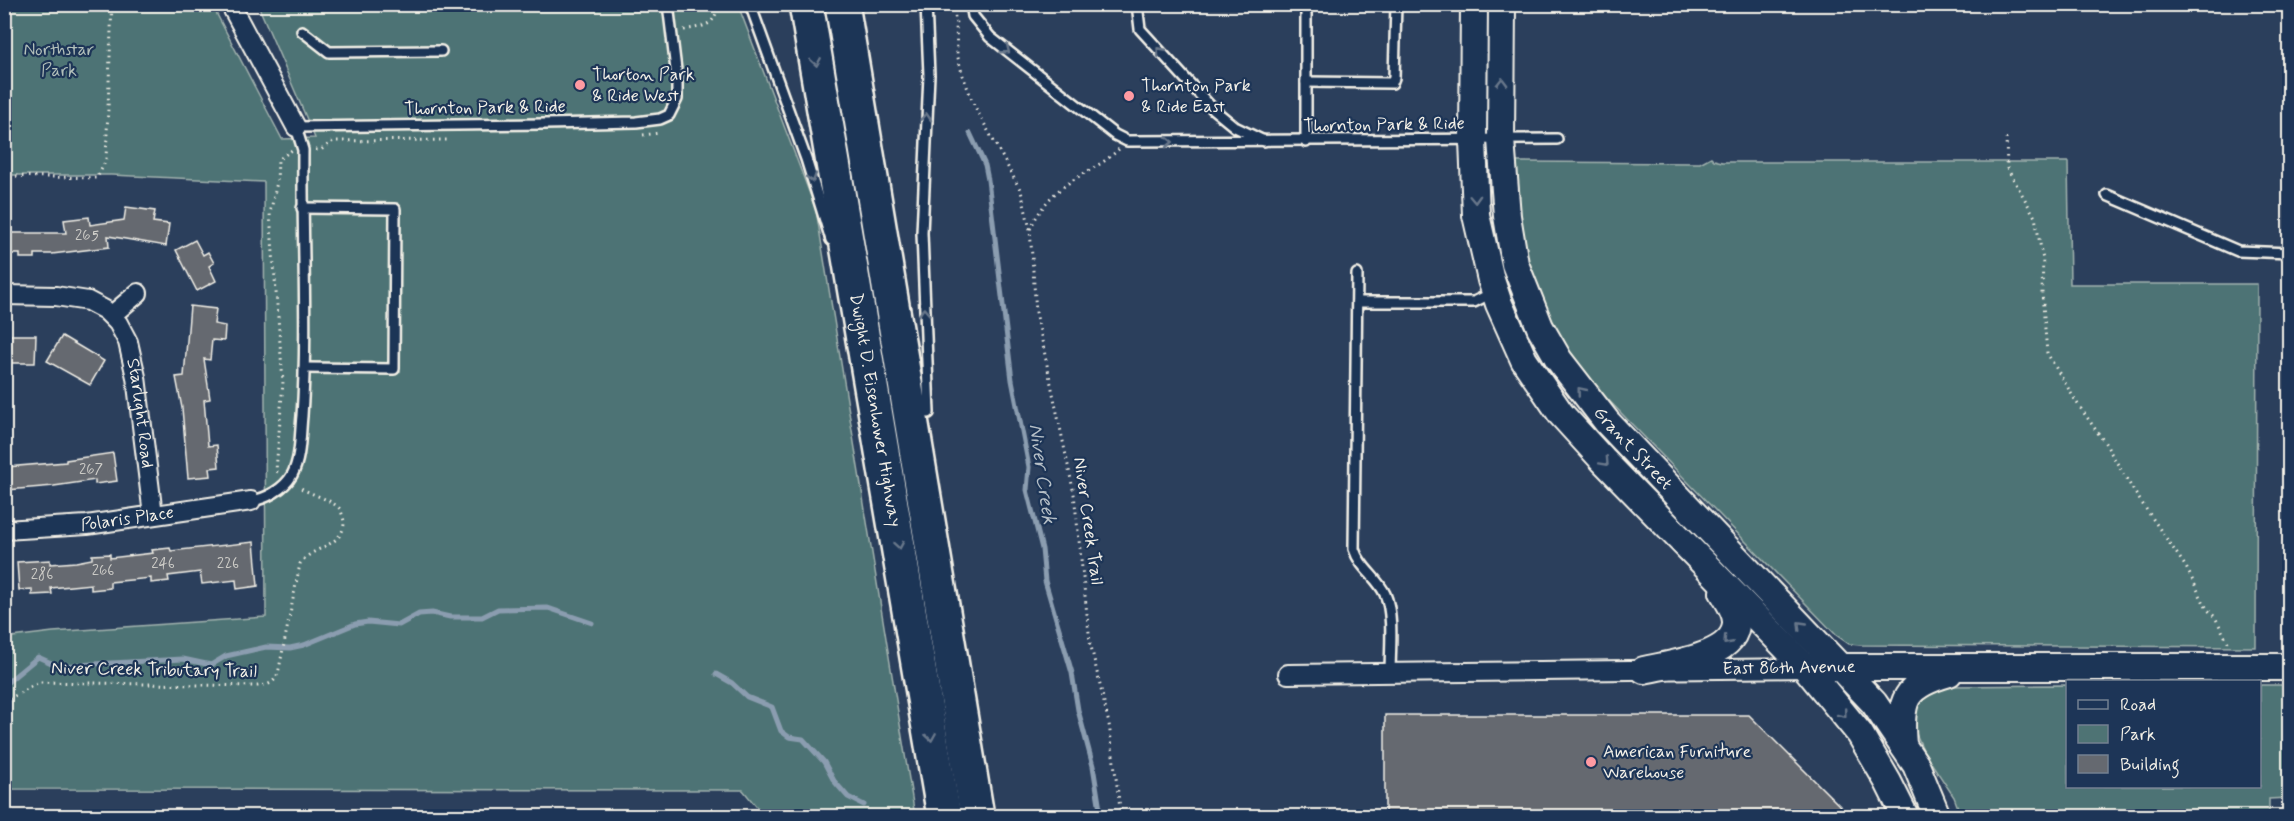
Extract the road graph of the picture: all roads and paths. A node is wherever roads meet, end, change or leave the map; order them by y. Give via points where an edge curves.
1 (112, 4) edge
2 (230, 4) edge
3 (668, 4) edge
4 (750, 4) edge
5 (806, 4) edge
6 (842, 4) edge
7 (862, 4) edge
8 (926, 4) edge
9 (953, 4) edge
10 (971, 4) edge
11 (1137, 4) edge
12 (1306, 4) edge
13 (1396, 4) edge
14 (1474, 4) edge
15 (1502, 4) edge
16 (302, 31) dead end
17 (441, 51) dead end
18 (1306, 82) junction
19 (296, 126) junction
20 (2006, 138) dead end
21 (1473, 140) junction
22 (1501, 140) junction
23 (1557, 140) dead end
24 (1127, 141) junction
25 (1267, 142) junction
26 (1306, 142) junction
27 (290, 150) dead end
28 (4, 176) edge
29 (2107, 195) dead end
30 (302, 208) junction
31 (1030, 230) junction
32 (2289, 253) edge
33 (835, 254) dead end
34 (1358, 274) dead end
35 (844, 288) dead end
36 (1495, 292) junction
37 (138, 293) dead end
38 (4, 295) edge
39 (1358, 302) junction
40 (112, 315) junction
41 (304, 368) junction
42 (929, 412) junction
43 (879, 425) junction
44 (282, 474) dead end
45 (296, 485) dead end
46 (251, 501) joint
47 (153, 516) junction
48 (4, 530) edge
49 (1711, 571) junction
50 (2231, 647) dead end
51 (1841, 667) junction
52 (2289, 667) edge
53 (1806, 668) junction
54 (1964, 668) junction
55 (1644, 670) junction
56 (1390, 673) junction
57 (1288, 674) dead end
58 (4, 702) edge
59 (1903, 745) junction
60 (944, 816) edge
61 (977, 816) edge
62 (993, 816) edge
63 (1121, 816) edge
64 (1905, 816) edge
65 (1937, 816) edge

1 - 28 path via 106,160 97,178
2 - 19 street
3 - 19 lane, Thornton Park & Ride via 677,99 669,115 660,118 636,122
4 -> 33 lane via 806,159
5 -> 43 highway, Dwight D. Eisenhower Highway
6 - 61 highway
7 - 42 highway
42 -> 8 lane via 922,244 928,75
9 - 31 path, Niver Creek Trail via 962,73 974,105 1022,190
10 -> 24 lane via 973,16 990,37
25 -> 11 lane, Thornton Park & Ride via 1235,126 1213,109 1140,29
12 - 18 lane
13 - 18 lane via 1392,83
14 - 21 street, Grant Street
22 -> 15 street, Grant Street
16 - 17 lane via 329,52
18 - 26 lane
19 - 30 lane via 303,150
20 - 50 path via 2007,168 2035,217 2043,260 2047,353 2186,567
21 - 22 lane, Thornton Park & Ride
21 - 26 lane, Thornton Park & Ride
21 -> 36 street, Grant Street via 1476,215
22 - 23 lane, Thornton Park & Ride
51 -> 22 street, Grant Street via 1607,422 1558,360 1515,264 1502,176
24 -> 25 lane, Thornton Park & Ride
24 - 31 path via 1107,160 1059,190
25 - 26 lane, Thornton Park & Ride
27 - 44 path via 278,160 278,182 270,214 283,382 276,471
29 - 32 lane via 2238,251
30 - 41 lane
30 - 41 lane via 395,209 394,369
31 - 63 path, Niver Creek Trail via 1036,312 1074,495 1090,642 1109,724
34 - 39 lane
35 - 43 lane
36 - 39 lane via 1474,302
36 -> 49 street, Grant Street via 1524,360 1561,414
37 - 40 street
38 - 40 street via 72,297 98,305
39 - 56 lane via 1354,549 1388,602
40 - 47 street, Starlight Road via 123,331 133,360
41 - 46 lane via 299,448 293,473 266,499
42 - 62 highway
43 -> 60 highway, Dwight D. Eisenhower Highway
45 - 58 path, Niver Creek Tributary Trail via 339,508 344,524 337,540 306,555 300,564 274,681 264,686 39,682
46 - 47 street, Polaris Place
47 - 48 street, Polaris Place
49 - 53 street, Grant Street
49 -> 55 street via 1737,620 1729,641 1719,650
51 - 53 street, East 86th Avenue
51 - 54 street, East 86th Avenue
51 - 59 street, Grant Street via 1874,703
52 - 54 street, East 86th Avenue
53 - 55 street, East 86th Avenue
53 -> 64 street, Grant Street via 1860,734
54 - 59 street via 1929,679 1906,697 1902,709
55 - 56 street, East 86th Avenue
56 - 57 street, East 86th Avenue
59 - 65 street, Grant Street via 1916,765

